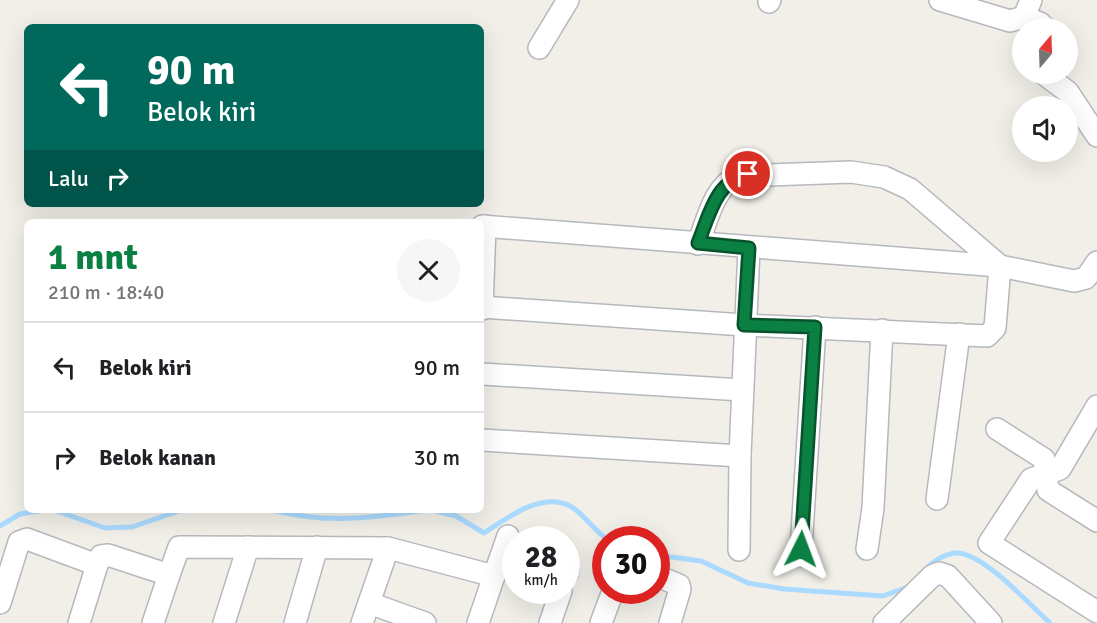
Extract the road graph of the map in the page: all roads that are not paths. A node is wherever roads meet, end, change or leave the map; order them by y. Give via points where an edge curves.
1 (568, 0) edge
2 (940, 0) edge
3 (1027, 8) edge
4 (539, 48) dead end
5 (1057, 84) edge
6 (1097, 136) edge
7 (484, 226) edge
8 (698, 243) junction
9 (749, 248) junction
10 (1097, 262) edge
11 (1000, 266) junction
12 (484, 308) edge
13 (744, 325) junction
14 (815, 327) junction
15 (882, 330) junction
16 (959, 334) junction
17 (484, 374) edge
18 (742, 390) junction
19 (1094, 419) edge
20 (997, 429) dead end
21 (484, 440) edge
22 (740, 456) junction
23 (1046, 474) junction
24 (936, 499) dead end
25 (1097, 521) edge
26 (317, 547) junction
27 (248, 548) junction
28 (388, 548) junction
29 (801, 549) dead end
30 (867, 549) dead end
31 (739, 550) dead end
32 (502, 553) edge
33 (97, 565) junction
34 (169, 575) junction
35 (494, 576) junction
36 (670, 581) edge
37 (0, 603) edge
38 (557, 604) edge
39 (609, 604) edge
40 (1097, 612) edge
41 (366, 613) edge
42 (892, 620) edge
43 (79, 623) edge
44 (153, 623) edge
45 (224, 623) edge
46 (295, 623) edge
47 (425, 623) edge
48 (478, 623) edge
49 (550, 623) edge
50 (602, 623) edge
51 (670, 623) edge
52 (991, 623) edge

1 - 4 street
2 - 3 street via 1010,21
5 - 6 street via 1068,93
7 - 8 street
8 - 9 street
8 - 11 street via 717,197 734,178 748,174 851,172 884,177 910,189
9 - 11 street
9 - 13 street
10 - 11 street via 1086,278 1078,280
11 - 16 street via 992,335
12 - 13 street
13 - 14 street
13 - 18 street
14 - 15 street
14 - 29 street
15 - 16 street
15 - 30 street via 873,508
16 - 24 street
17 - 18 street
18 - 22 street
19 - 23 street via 1060,470
20 - 23 street via 1044,459
21 - 22 street
22 - 31 street
23 - 25 street via 1048,490
23 - 40 street via 1031,479 989,543
26 - 27 street
26 - 28 street
26 - 46 street
27 - 34 street via 179,547
27 - 45 street
28 - 35 street
28 - 41 street
32 - 35 street
33 - 34 street via 101,556 108,555
33 - 37 street via 22,540
33 - 43 street
34 - 44 street
35 - 48 street
36 - 51 street via 680,589
38 - 49 street
39 - 50 street
41 - 47 street
42 - 52 street via 932,576 944,574

